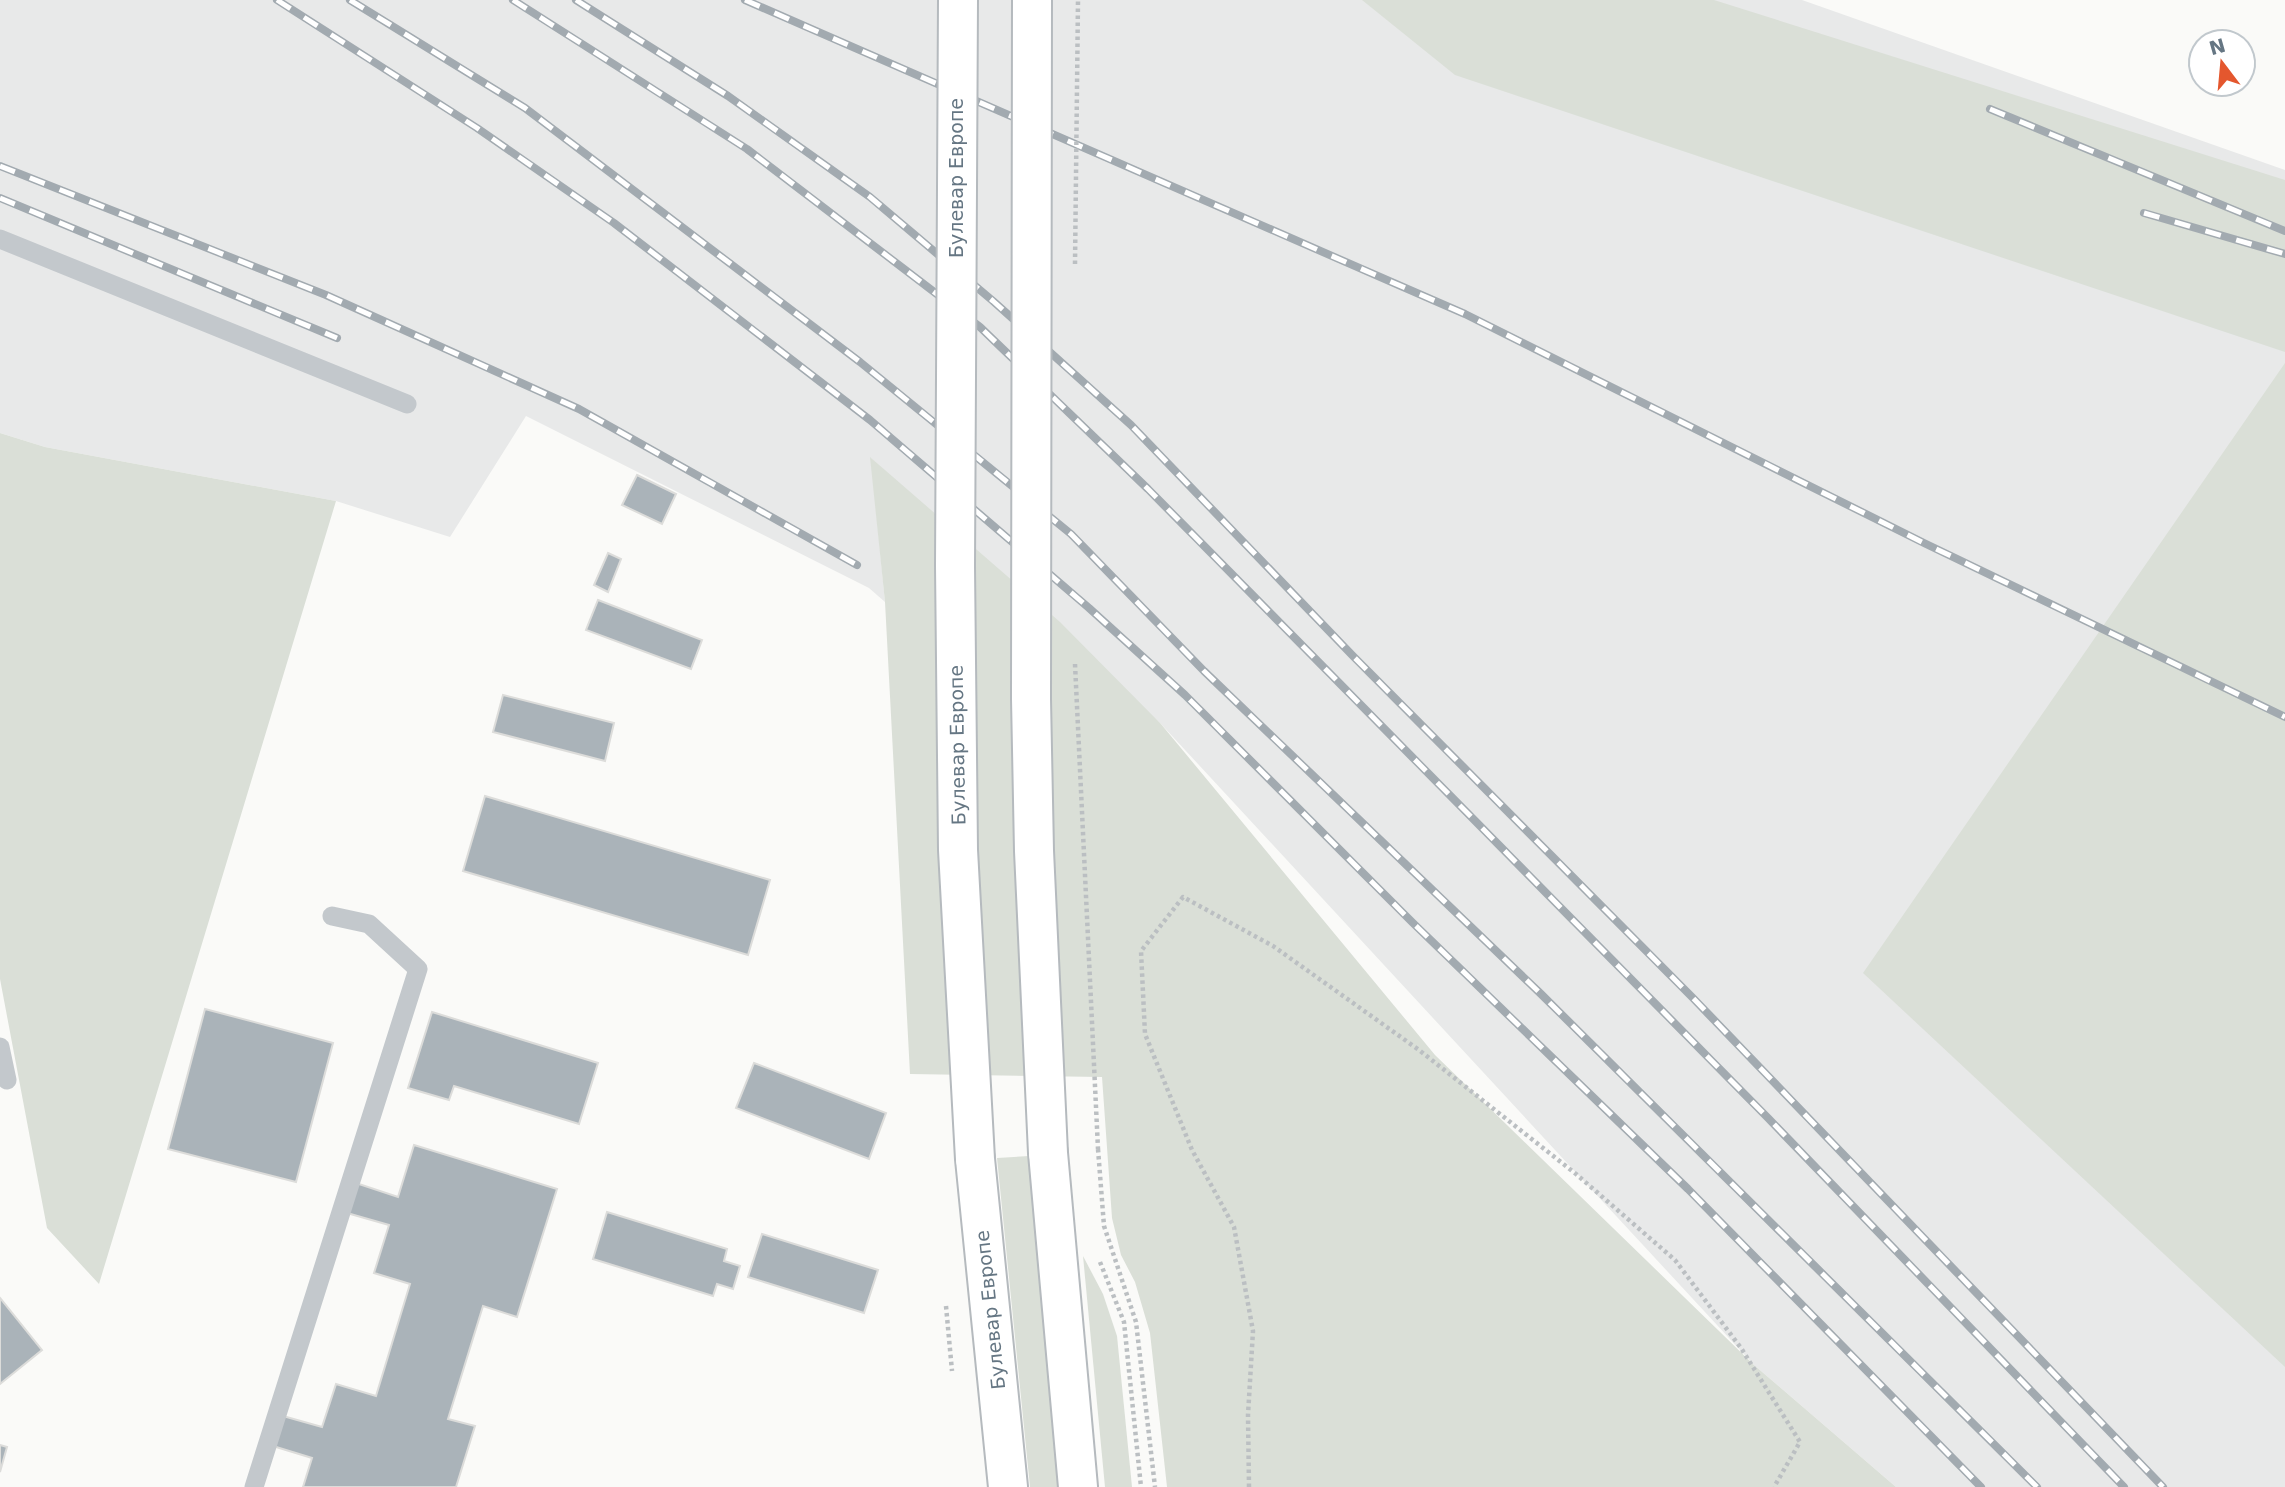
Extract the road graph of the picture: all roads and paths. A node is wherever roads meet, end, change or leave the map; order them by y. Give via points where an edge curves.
1 (958, 0) edge
2 (1032, 0) edge
3 (1079, 0) edge
4 (0, 239) edge
5 (1075, 276) dead end
6 (407, 404) dead end
7 (1074, 650) dead end
8 (332, 916) dead end
9 (0, 1046) edge
10 (7, 1080) dead end
11 (1095, 1249) dead end
12 (254, 1487) edge
13 (1008, 1487) edge
14 (1078, 1487) edge
15 (1141, 1487) edge
16 (1155, 1487) edge
17 (1249, 1487) edge
18 (1774, 1487) edge

1 - 13 main road, Булевар Европе, bridge via 958,850 975,1159
2 - 14 main road, bridge via 1031,713 1048,1153
3 - 5 path, bridge
4 - 6 lane
7 - 16 path, bridge via 1104,1226 1136,1322
8 - 12 lane via 369,924 418,969
9 - 10 lane
11 - 15 path via 1124,1322
17 - 18 path via 1254,1331 1234,1227 1192,1150 1145,1034 1141,951 1183,897 1273,946 1419,1050 1576,1174 1675,1260 1741,1348 1800,1442

